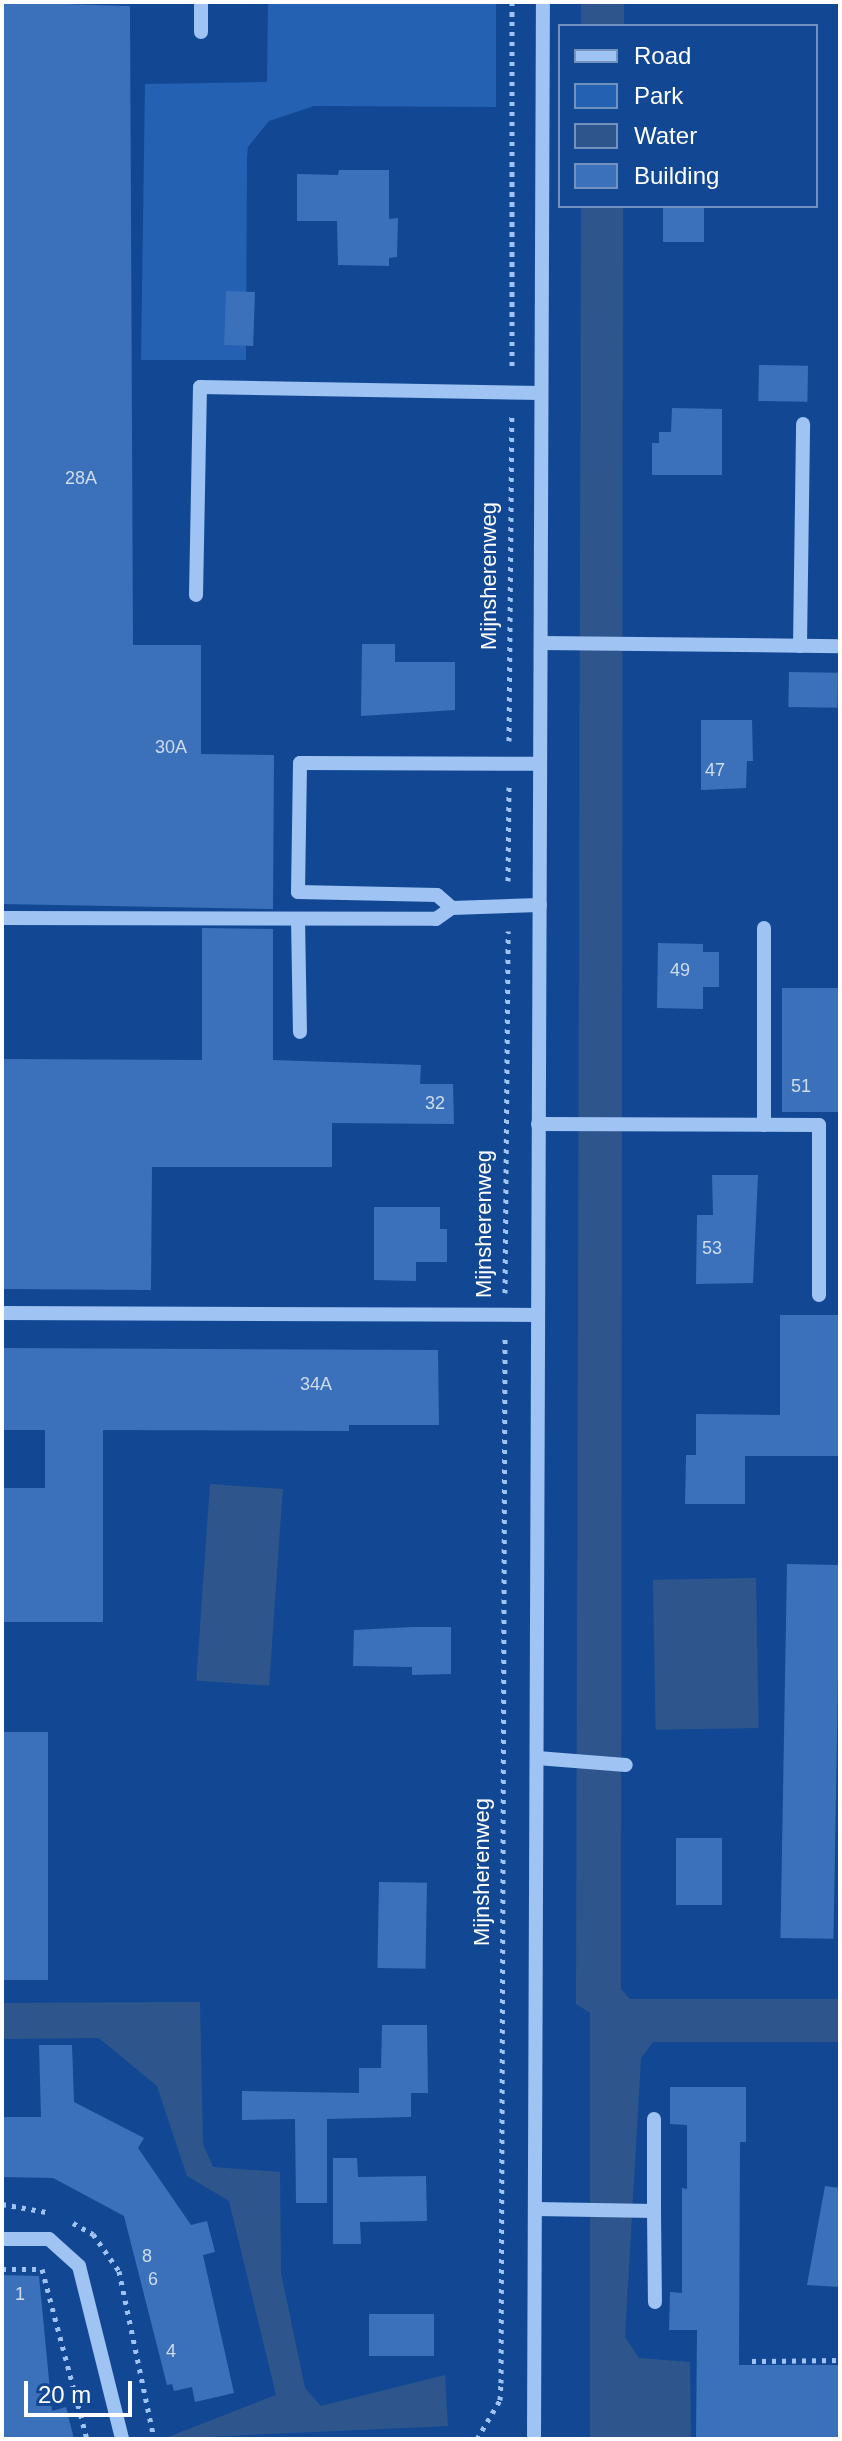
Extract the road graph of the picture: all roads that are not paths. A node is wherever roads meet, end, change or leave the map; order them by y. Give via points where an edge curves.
1 (201, 2) edge
2 (543, 2) edge
3 (201, 32) dead end
4 (543, 92) junction
5 (558, 93) edge
6 (541, 393) junction
7 (803, 424) dead end
8 (196, 595) dead end
9 (541, 643) junction
10 (800, 646) junction
11 (840, 646) edge
12 (540, 764) junction
13 (540, 905) junction
14 (452, 908) junction
15 (2, 918) edge
16 (298, 919) junction
17 (764, 928) dead end
18 (300, 1032) dead end
19 (538, 1124) junction
20 (764, 1125) junction
21 (819, 1295) dead end
22 (2, 1313) edge
23 (538, 1315) junction
24 (537, 1758) junction
25 (626, 1765) dead end
26 (654, 2119) dead end
27 (536, 2209) junction
28 (647, 2210) junction
29 (2, 2239) edge
30 (655, 2302) dead end
31 (122, 2439) edge
32 (534, 2439) edge

1 - 3 street
2 - 4 street
4 - 5 street
4 - 6 street
6 - 8 street via 200,387
6 - 9 street
7 - 10 street
9 - 10 street
9 - 12 street
10 - 11 street
12 - 13 street
12 - 14 street via 300,763 298,892 437,895
13 - 14 street
13 - 19 street
14 - 16 street via 436,919
15 - 16 street
16 - 18 street
17 - 20 street
19 - 20 street
19 - 23 street
20 - 21 street via 819,1125
22 - 23 street
23 - 24 street
24 - 25 street
24 - 27 street
26 - 28 street
27 - 28 street
27 - 32 street
28 - 30 street
29 - 31 street via 49,2239 79,2266

